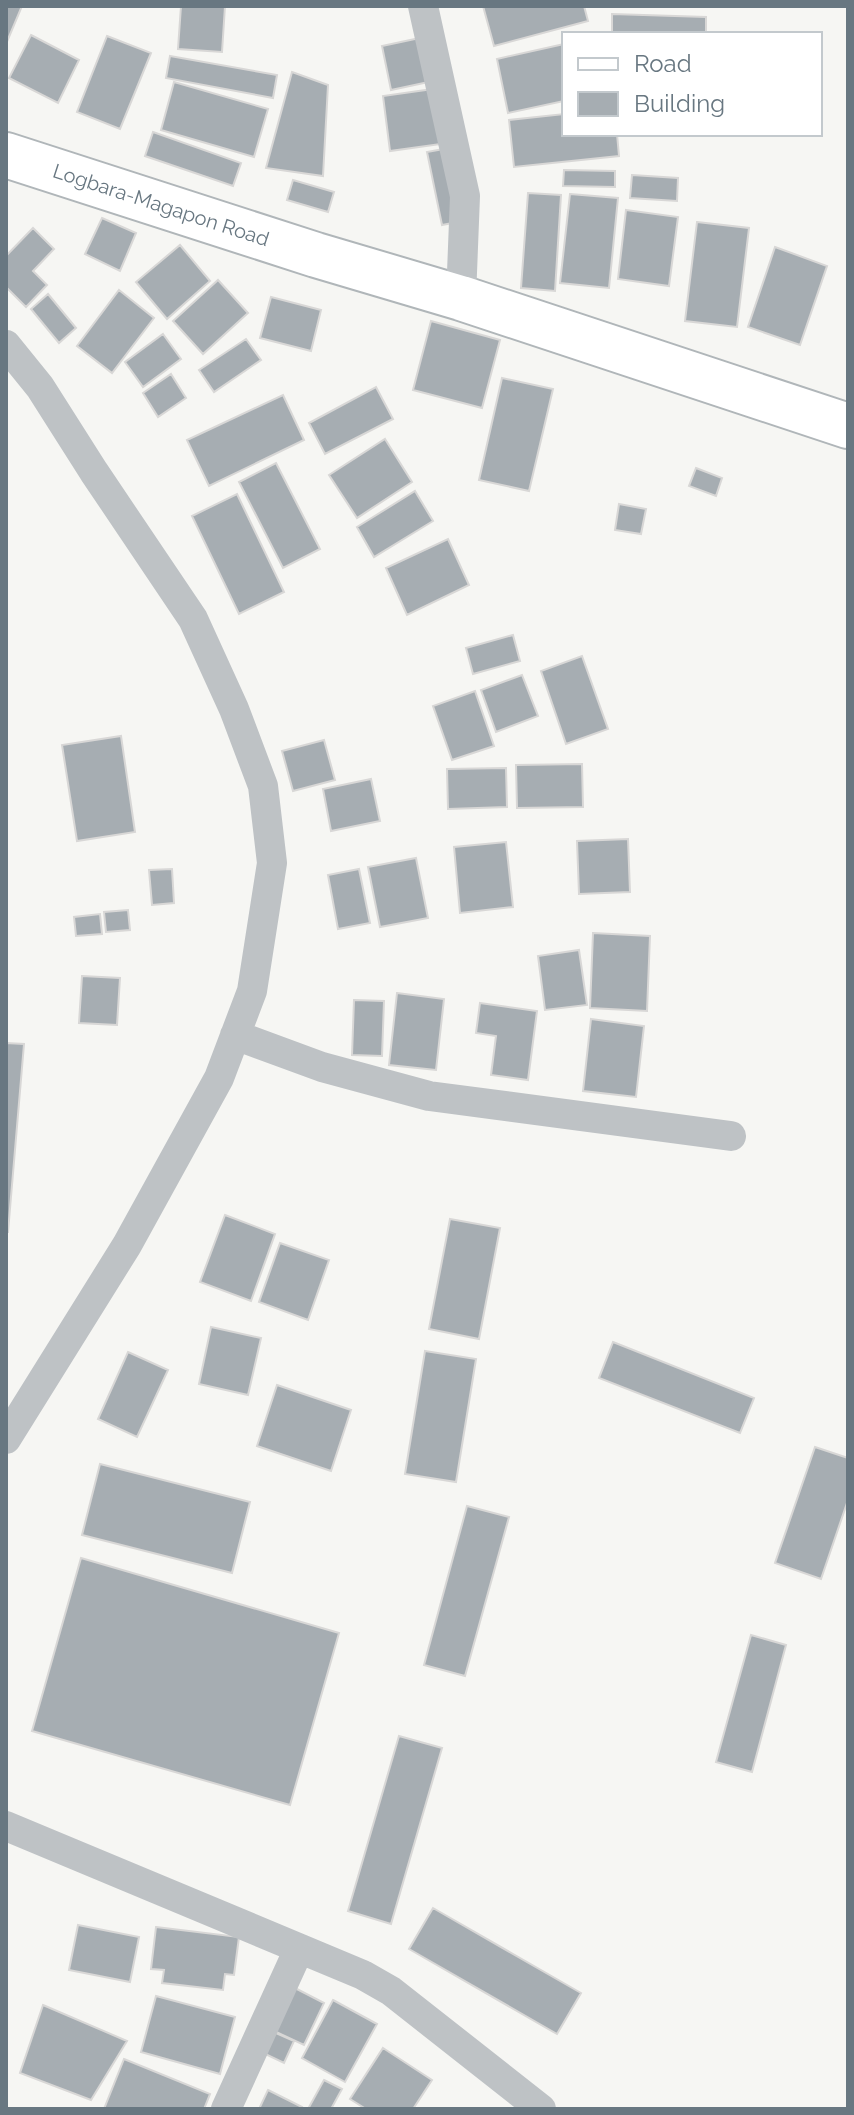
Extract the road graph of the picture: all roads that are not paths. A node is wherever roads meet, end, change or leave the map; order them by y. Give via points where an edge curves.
1 (423, 6) edge
2 (6, 155) edge
3 (461, 298) junction
4 (6, 345) edge
5 (838, 422) edge
6 (235, 1035) junction
7 (731, 1136) dead end
8 (6, 1439) edge
9 (6, 1826) edge
10 (299, 1949) junction
11 (226, 2109) edge
12 (541, 2109) edge

1 - 3 street via 465,196
2 - 3 street, Logbara-Magapon Road
3 - 5 street, Logbara-Magapon Road
4 - 6 street via 40,387 193,619 263,786 272,863 252,991
6 - 7 street via 322,1067 429,1096
6 - 8 street via 219,1078 127,1245
9 - 10 street
10 - 11 street
10 - 12 street via 391,1991

